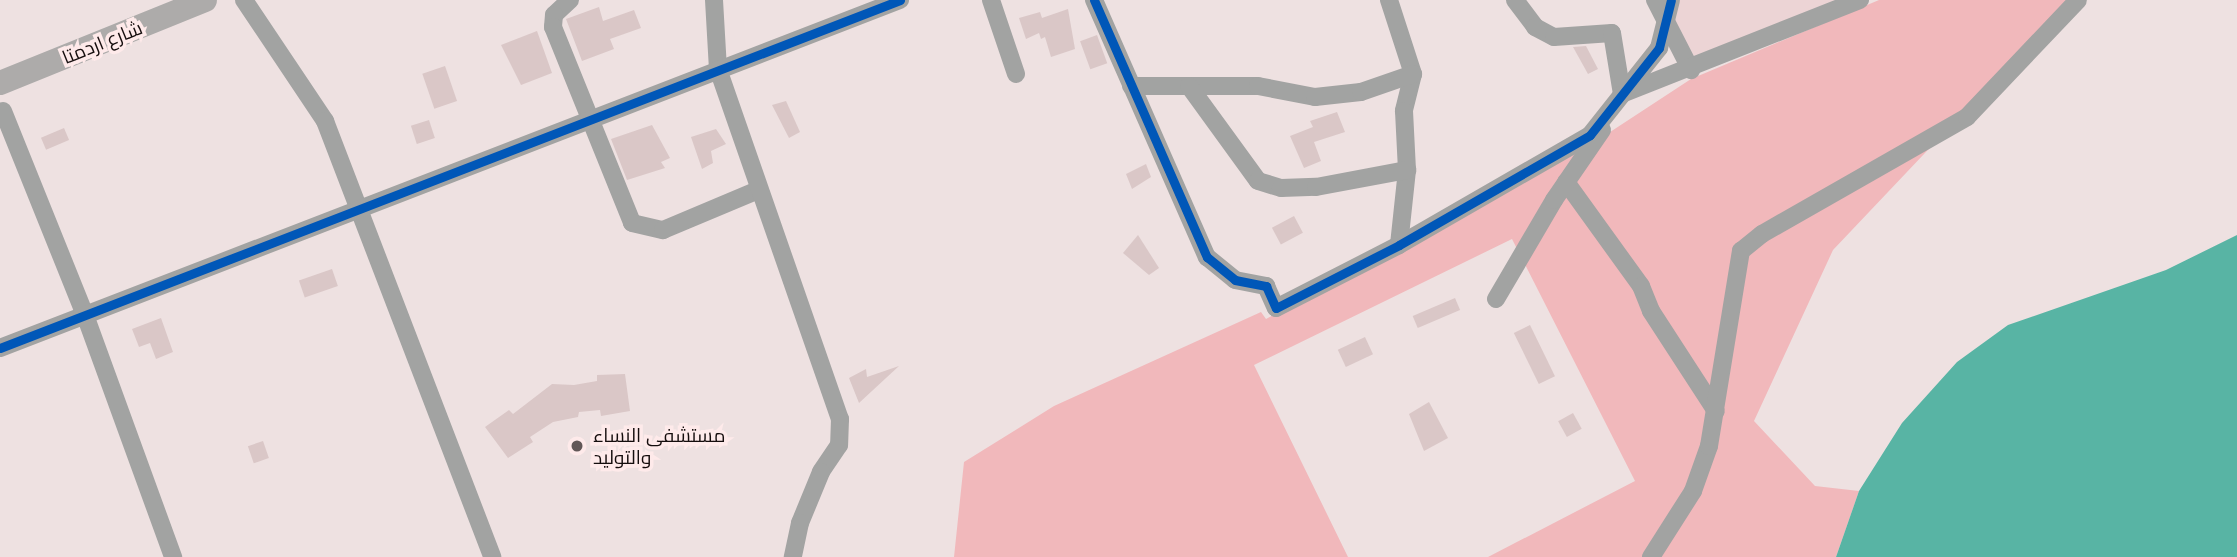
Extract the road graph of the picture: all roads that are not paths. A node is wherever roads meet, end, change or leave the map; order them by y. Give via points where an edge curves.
1 (205, 0) edge
2 (244, 0) edge
3 (570, 0) edge
4 (714, 0) edge
5 (900, 0) edge
6 (990, 0) edge
7 (1094, 0) edge
8 (1389, 0) edge
9 (1515, 0) edge
10 (1656, 0) edge
11 (1671, 0) edge
12 (1860, 0) edge
13 (2078, 0) edge
14 (878, 6) edge
15 (1665, 19) junction
16 (718, 69) junction
17 (1691, 70) junction
18 (1016, 74) dead end
19 (1413, 75) junction
20 (0, 83) edge
21 (1131, 86) junction
22 (1189, 86) junction
23 (1622, 94) junction
24 (3, 111) dead end
25 (589, 117) junction
26 (1407, 170) junction
27 (1566, 182) junction
28 (758, 190) junction
29 (360, 210) junction
30 (1399, 245) junction
31 (1496, 299) dead end
32 (85, 315) junction
33 (0, 348) edge
34 (1716, 411) junction
35 (173, 557) edge
36 (492, 557) edge
37 (793, 557) edge
38 (1651, 557) edge

1 - 20 main road, شارع اردمتا
2 - 29 street via 325,121
3 - 25 street via 554,15 553,27
4 - 16 street
5 - 14 street
6 - 18 street
7 - 21 street
8 - 19 street
9 - 23 street via 1535,27 1554,37 1612,33
10 - 15 street
11 - 15 street
12 - 17 street
13 - 34 street via 1967,117 1762,234 1741,251
14 - 16 street
15 - 17 street
15 - 23 street via 1659,48
16 - 25 street
16 - 28 street
17 - 23 street
19 - 22 street via 1361,92 1315,97 1258,86
19 - 26 street via 1404,111
21 - 22 street
21 - 30 street via 1207,257 1235,280 1266,286 1276,308
22 - 26 street via 1258,181 1281,188 1316,187
23 - 27 street
23 - 30 street via 1590,135
24 - 32 street
25 - 28 street via 632,223 663,230
25 - 29 street
26 - 30 street
27 - 31 street
27 - 34 street via 1641,286 1651,311
28 - 37 street via 840,419 839,445 805,510
29 - 32 street
29 - 36 street
32 - 33 street
32 - 35 street
34 - 38 street via 1693,491

